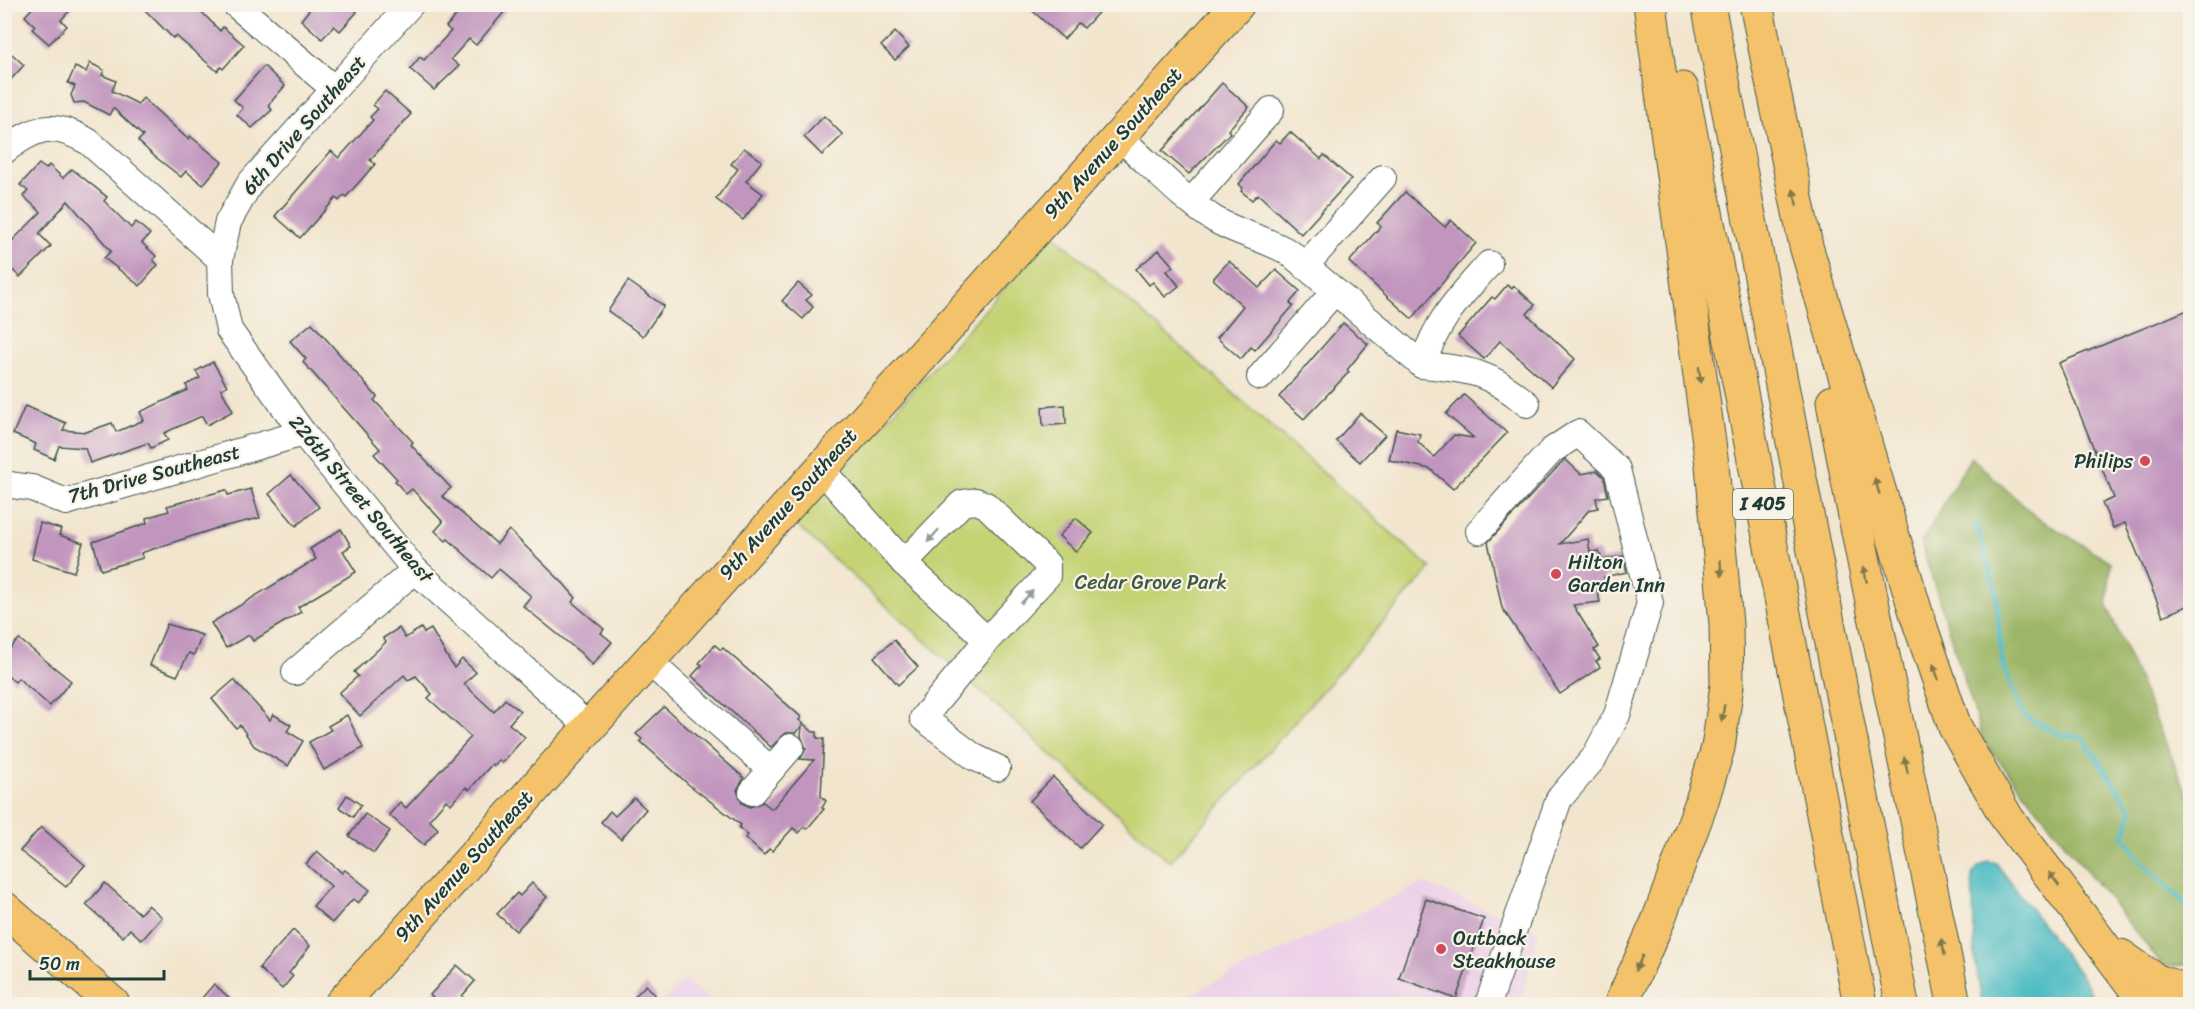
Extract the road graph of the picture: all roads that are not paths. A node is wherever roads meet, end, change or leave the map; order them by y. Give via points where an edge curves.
1 (235, 4) edge
2 (411, 4) edge
3 (1238, 4) edge
4 (1651, 4) edge
5 (1665, 4) edge
6 (1708, 4) edge
7 (1721, 4) edge
8 (1756, 4) edge
9 (333, 88) junction
10 (1271, 110) dead end
11 (1119, 137) junction
12 (4, 151) edge
13 (1383, 178) dead end
14 (1192, 201) junction
15 (1806, 246) junction
16 (220, 259) junction
17 (1489, 264) dead end
18 (1305, 266) junction
19 (1334, 292) junction
20 (1422, 365) junction
21 (1260, 377) dead end
22 (1527, 405) dead end
23 (303, 433) junction
24 (820, 468) junction
25 (4, 484) edge
26 (1479, 531) dead end
27 (904, 563) junction
28 (415, 570) junction
29 (987, 640) junction
30 (647, 660) junction
31 (295, 672) dead end
32 (588, 726) junction
33 (791, 747) dead end
34 (997, 768) dead end
35 (771, 770) junction
36 (752, 792) dead end
37 (9, 921) edge
38 (2089, 926) junction
39 (2190, 992) edge
40 (113, 1005) edge
41 (341, 1005) edge
42 (1488, 1005) edge
43 (1621, 1005) edge
44 (1845, 1005) edge
45 (1860, 1005) edge
46 (1902, 1005) edge
47 (1911, 1005) edge
48 (1954, 1005) edge
49 (2147, 1005) edge

1 - 9 street
2 - 9 street, 6th Drive Southeast
3 - 11 main road, 9th Avenue Southeast
4 -> 43 main road via 1712,465 1726,624 1727,685 1718,748 1701,804 1658,921
4 - 44 main road, I 405
5 - 45 main road, I 405
6 - 46 main road, I 405
7 - 47 main road, I 405
15 -> 8 main road
9 - 16 street, 6th Drive Southeast via 250,183 228,222
10 - 14 street
11 - 14 street
11 - 24 main road, 9th Avenue Southeast
12 - 16 street via 28,133 45,129 72,132 89,142
13 - 18 street
14 - 18 street via 1212,218 1276,244
38 -> 15 main road via 2007,818 1955,727 1917,616
48 -> 15 main road via 1861,553
16 - 23 street, 226th Street Southeast via 221,294 229,330
17 - 20 street via 1446,313 1432,336
18 - 19 street
19 - 20 street
19 - 21 street
20 - 22 street via 1480,372
23 - 25 street, 7th Drive Southeast via 66,502 32,488
23 - 28 street, 226th Street Southeast
24 - 27 street
24 - 30 main road, 9th Avenue Southeast
26 - 42 street via 1551,451 1578,433 1617,469 1650,603 1617,715 1594,758 1559,799
27 - 29 street
29 -> 27 street via 1047,576 1047,564 1038,552 986,505 976,501 962,503
28 - 31 street
28 - 32 street, 226th Street Southeast
29 - 34 street via 922,718 964,750
30 - 32 main road, 9th Avenue Southeast
30 - 35 street
32 - 41 main road, 9th Avenue Southeast
33 - 35 street
35 - 36 street
37 - 40 main road
38 - 39 main road via 2135,968 2157,981
38 - 49 main road

